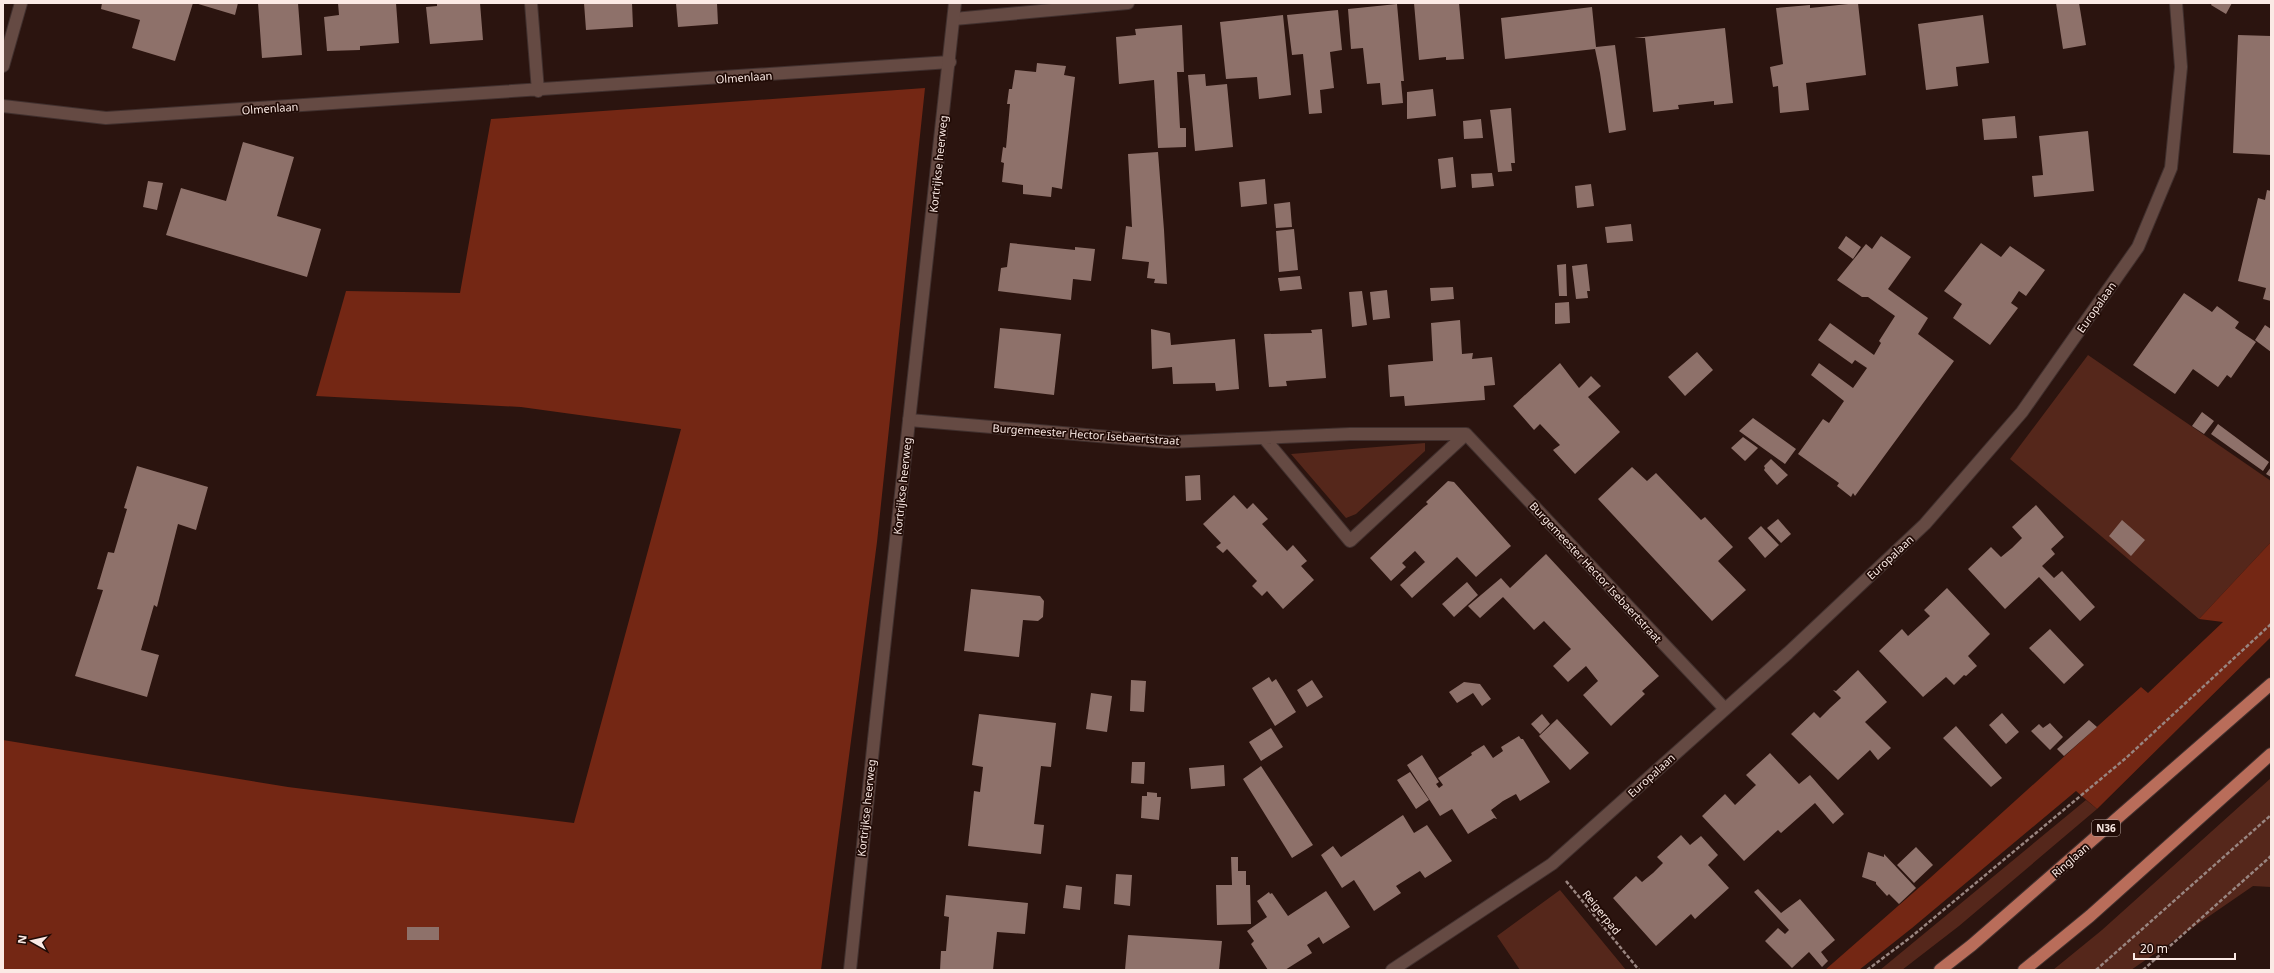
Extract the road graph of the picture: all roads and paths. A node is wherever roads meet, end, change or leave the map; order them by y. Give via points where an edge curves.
1 (21, 3) edge
2 (532, 3) edge
3 (955, 3) edge
4 (1128, 3) edge
5 (2176, 3) edge
6 (954, 19) junction
7 (950, 62) junction
8 (3, 66) edge
9 (538, 91) junction
10 (3, 106) edge
11 (909, 420) junction
12 (1466, 434) junction
13 (1264, 438) junction
14 (2271, 624) edge
15 (2271, 684) edge
16 (1725, 709) junction
17 (2271, 754) edge
18 (2271, 815) edge
19 (2271, 856) edge
20 (1552, 864) junction
21 (850, 970) edge
22 (1392, 970) edge
23 (1639, 970) edge
24 (1867, 970) edge
25 (1940, 970) edge
26 (2024, 970) edge
27 (2096, 970) edge
28 (2143, 970) edge

1 - 8 street
2 - 9 street
3 - 6 street, Kortrijkse heerweg
4 - 6 street
5 - 16 street, Europalaan via 2181,66 2171,168 2138,247 2022,412 1925,524
6 - 7 street, Kortrijkse heerweg
7 - 9 street, Olmenlaan
7 - 11 street, Kortrijkse heerweg
9 - 10 street, Olmenlaan via 106,118
11 - 13 street, Burgemeester Hector Isebaertstraat via 1168,442
11 - 21 street, Kortrijkse heerweg
12 - 13 street, Burgemeester Hector Isebaertstraat via 1350,434
12 - 13 street via 1350,541
12 - 16 street, Burgemeester Hector Isebaertstraat
14 - 24 path via 2126,758 1911,937
15 - 25 main road, Ringlaan / N36 via 1972,945
16 - 20 street, Europalaan
17 - 26 main road via 2090,916
18 - 27 path
19 - 28 path
20 - 22 street, Europalaan
20 - 23 path, Reigerpad

